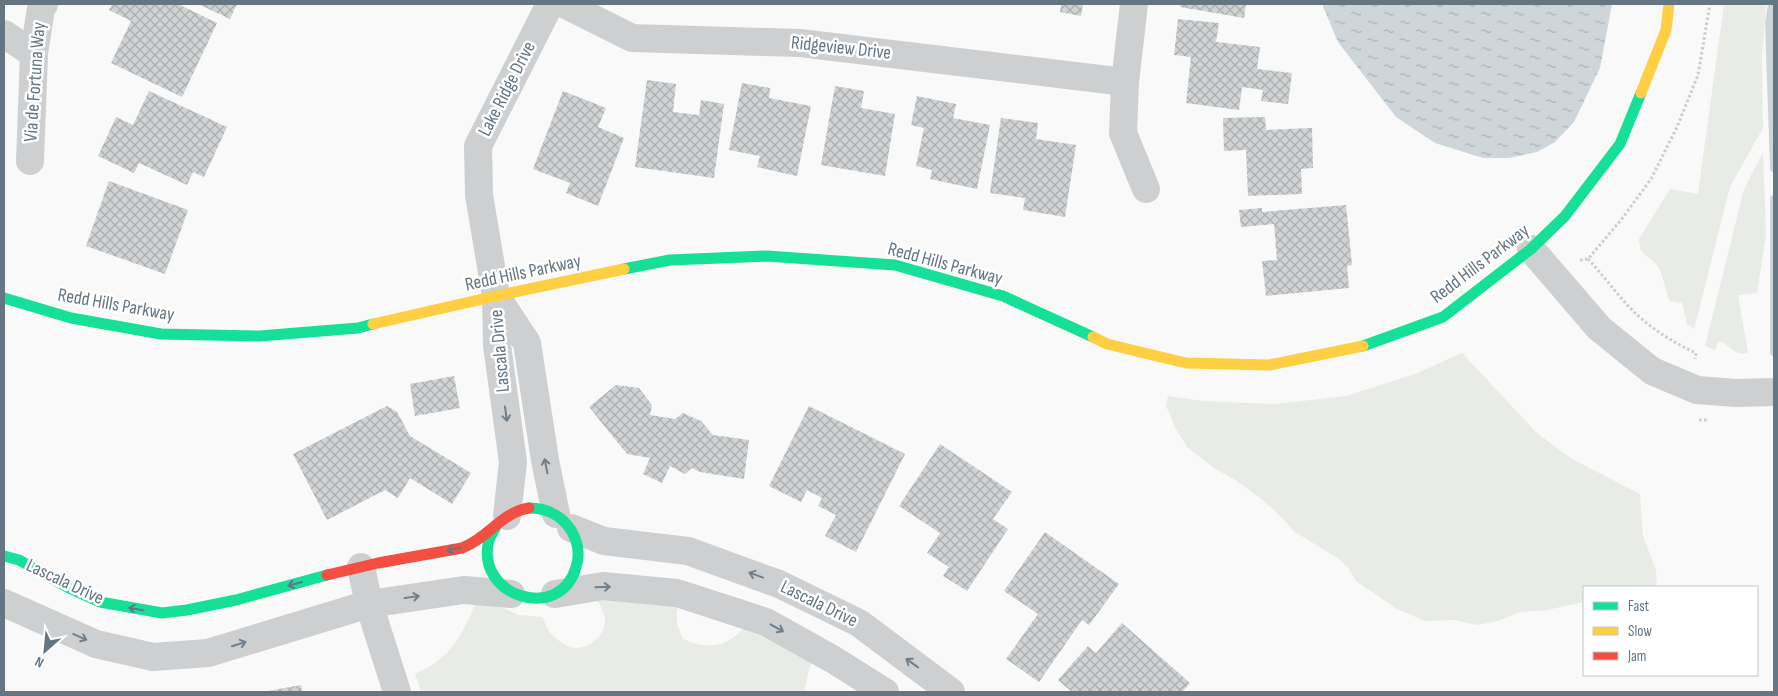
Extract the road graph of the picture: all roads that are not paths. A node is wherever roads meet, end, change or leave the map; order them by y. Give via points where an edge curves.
1 (44, 4) edge
2 (550, 4) edge
3 (564, 4) edge
4 (1134, 4) edge
5 (1670, 4) edge
6 (4, 34) edge
7 (34, 54) junction
8 (1125, 82) junction
9 (30, 161) dead end
10 (1146, 189) dead end
11 (1531, 249) junction
12 (496, 296) junction
13 (4, 298) edge
14 (1774, 392) edge
15 (502, 521) junction
16 (564, 521) junction
17 (4, 556) edge
18 (361, 567) junction
19 (510, 594) junction
20 (555, 594) junction
21 (4, 603) edge
22 (369, 604) junction
23 (939, 688) edge
24 (397, 692) edge
25 (885, 692) edge

1 - 7 street, Via de Fortuna Way
2 - 12 street, Lake Ridge Drive via 478,146 479,195
3 - 8 street, Ridgeview Drive via 632,38 800,43
4 - 8 street
5 - 11 street, Redd Hills Parkway via 1666,30 1620,144 1565,216
6 - 7 street
7 - 9 street, Via de Fortuna Way
8 - 10 street via 1123,133
11 - 12 street, Redd Hills Parkway via 1443,317 1355,349 1269,365 1186,363 1107,344 1003,296 895,265 767,256 670,260
11 - 14 street via 1599,328 1652,371 1697,390
12 - 13 street, Redd Hills Parkway via 358,328 260,336 161,334 71,318
12 -> 15 street, Lascala Drive via 497,345 513,462
16 -> 12 street, Lascala Drive via 545,460 527,343
15 - 16 street via 519,510 531,508 544,509
15 -> 18 street, Lascala Drive via 465,547
15 - 19 street via 489,540 487,555 490,571
16 - 20 street via 578,542 579,557 576,572
23 -> 16 street, Lascala Drive via 859,623 779,584 688,551 604,541
18 -> 17 street, Lascala Drive via 222,603 160,613 101,602 19,560
18 - 22 street
19 - 20 street via 525,599
22 -> 19 street via 464,590
20 -> 25 street, Lascala Drive via 603,586 677,593 766,622
21 -> 22 street via 96,644 153,657 208,653
22 - 24 street

